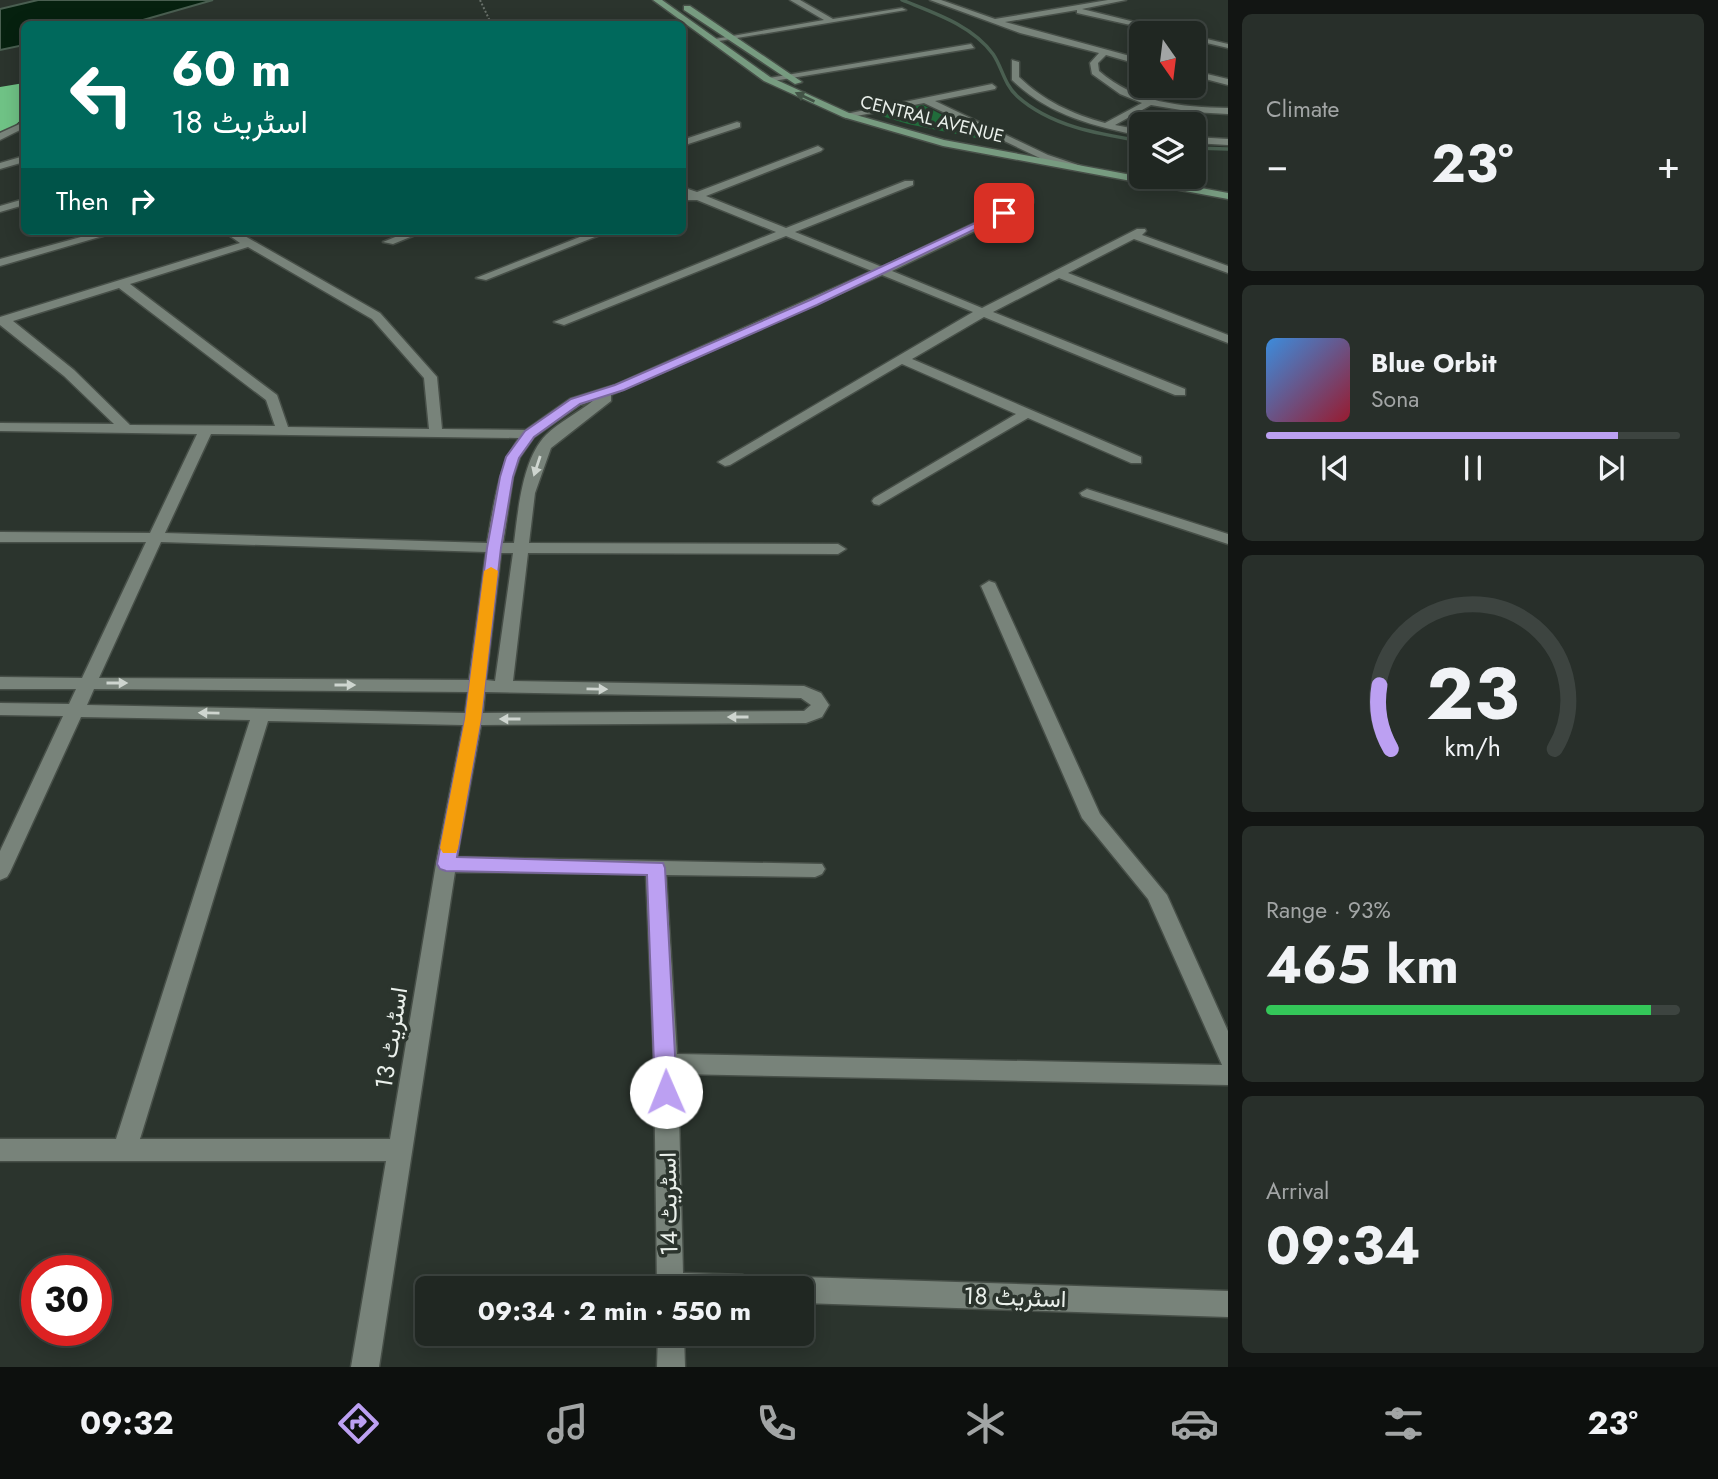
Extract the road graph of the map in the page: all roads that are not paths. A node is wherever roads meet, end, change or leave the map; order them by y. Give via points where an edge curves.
1 (657, 0) edge
2 (676, 0) edge
3 (794, 0) edge
4 (934, 0) edge
5 (1122, 0) edge
6 (1071, 9) junction
7 (902, 10) dead end
8 (833, 22) junction
9 (992, 22) junction
10 (1129, 22) edge
11 (732, 37) junction
12 (713, 40) junction
13 (1206, 41) edge
14 (971, 46) dead end
15 (1228, 46) edge
16 (1103, 54) junction
17 (1129, 59) edge
18 (1015, 62) dead end
19 (785, 76) junction
20 (1206, 77) edge
21 (767, 79) junction
22 (1228, 82) edge
23 (992, 87) dead end
24 (924, 99) junction
25 (1150, 102) junction
26 (862, 111) junction
27 (1228, 111) edge
28 (846, 115) junction
29 (737, 125) dead end
30 (21, 126) edge
31 (1106, 126) junction
32 (1129, 131) edge
33 (686, 133) edge
34 (0, 137) edge
35 (699, 138) junction
36 (1206, 141) edge
37 (686, 142) edge
38 (1228, 142) edge
39 (818, 149) dead end
40 (1045, 157) junction
41 (21, 160) edge
42 (0, 166) edge
43 (1129, 170) edge
44 (1085, 171) junction
45 (909, 183) dead end
46 (1206, 184) edge
47 (1228, 188) edge
48 (686, 192) edge
49 (697, 196) junction
50 (1228, 196) edge
51 (686, 200) edge
52 (1029, 201) dead end
53 (21, 203) edge
54 (0, 209) edge
55 (786, 232) junction
56 (101, 235) edge
57 (235, 235) edge
58 (409, 235) edge
59 (595, 235) edge
60 (389, 242) dead end
61 (250, 243) junction
62 (0, 263) edge
63 (1228, 270) edge
64 (882, 271) junction
65 (1057, 273) junction
66 (482, 278) dead end
67 (122, 284) junction
68 (983, 312) junction
69 (2, 320) edge
70 (560, 322) dead end
71 (1228, 339) edge
72 (901, 359) junction
73 (620, 388) junction
74 (1180, 392) dead end
75 (1027, 413) junction
76 (0, 427) edge
77 (127, 429) junction
78 (205, 431) junction
79 (283, 431) junction
80 (436, 433) junction
81 (529, 434) junction
82 (1136, 460) dead end
83 (725, 462) dead end
84 (1087, 493) dead end
85 (879, 502) dead end
86 (0, 537) edge
87 (155, 537) junction
88 (1228, 539) edge
89 (494, 548) junction
90 (521, 548) junction
91 (838, 549) dead end
92 (989, 586) dead end
93 (0, 683) edge
94 (88, 683) junction
95 (477, 686) junction
96 (503, 687) junction
97 (0, 709) edge
98 (77, 710) junction
99 (261, 714) junction
100 (473, 719) junction
101 (446, 864) junction
102 (656, 868) junction
103 (815, 869) dead end
104 (0, 872) edge
105 (1228, 1057) edge
106 (666, 1064) junction
107 (1228, 1075) edge
108 (0, 1150) edge
109 (125, 1150) junction
110 (399, 1150) junction
111 (670, 1276) edge
112 (814, 1290) edge
113 (1228, 1304) edge
114 (671, 1346) edge
115 (365, 1367) edge
116 (671, 1367) edge

1 - 12 street, CENTRAL AVENUE
2 - 11 street, CENTRAL AVENUE
3 - 8 street
4 - 9 street
5 - 6 street
6 - 9 street
6 - 10 street
7 - 8 street
8 - 11 street
9 - 16 street
11 - 12 street
11 - 19 street, CENTRAL AVENUE
12 - 21 street, CENTRAL AVENUE
13 - 15 street
14 - 19 street
16 - 17 street
16 - 25 street via 1094,62 1095,72 1105,83
18 - 31 street via 1014,78 1030,95 1061,112
19 - 21 street
19 - 26 street, CENTRAL AVENUE
20 - 22 street
28 -> 21 street, CENTRAL AVENUE
23 - 24 street
24 - 26 street
24 - 40 street
25 - 27 street
25 - 31 street
26 - 28 street
26 - 40 street, CENTRAL AVENUE via 905,127
28 - 44 street, CENTRAL AVENUE via 943,143
29 - 35 street
30 - 34 street
31 - 32 street
33 - 35 street
35 - 37 street
36 - 38 street
39 - 49 street
40 - 43 street, CENTRAL AVENUE
40 - 44 street
41 - 42 street
44 - 50 street, CENTRAL AVENUE
45 - 55 street
46 - 47 street
48 - 49 street
49 - 51 street
49 - 55 street
52 - 64 street
53 - 54 street
55 - 64 street
55 - 70 street
56 - 62 street
57 - 61 street
58 - 60 street
59 - 66 street
61 - 67 street
61 - 80 street via 376,316 430,377
63 - 65 street via 1137,233
64 - 68 street
64 - 73 street
65 - 68 street
65 - 71 street
67 - 69 street
67 - 79 street via 272,398
68 - 72 street
68 - 74 street
69 - 77 street via 69,373
72 - 75 street
72 - 83 street
73 - 81 street via 575,402
73 -> 90 street via 544,447 528,493
75 - 82 street
75 - 85 street
76 - 77 street
77 - 78 street
78 - 79 street
78 - 87 street
79 - 80 street
80 - 81 street
81 - 89 street, اسٹریٹ 13 via 506,477
84 - 88 street
86 - 87 street
87 - 89 street
87 - 94 street
89 - 90 street
89 - 95 street, اسٹریٹ 13
90 - 91 street
90 - 96 street
92 - 105 street via 1092,818 1157,895
93 - 94 street
94 -> 95 street
94 - 98 street
95 - 96 street
95 - 100 street, اسٹریٹ 13
96 -> 100 street via 804,692 818,699 820,708 806,717
97 - 98 street
99 -> 98 street
98 - 104 street
99 - 100 street
99 - 109 street
100 - 101 street, اسٹریٹ 13
101 - 102 street
101 - 110 street, اسٹریٹ 13
102 - 103 street
102 - 106 street, اسٹریٹ 14
106 - 107 street
106 - 111 street, اسٹریٹ 14
108 - 109 street
109 - 110 street
110 - 115 street, اسٹریٹ 13
112 - 113 street, اسٹریٹ 18
114 - 116 street

